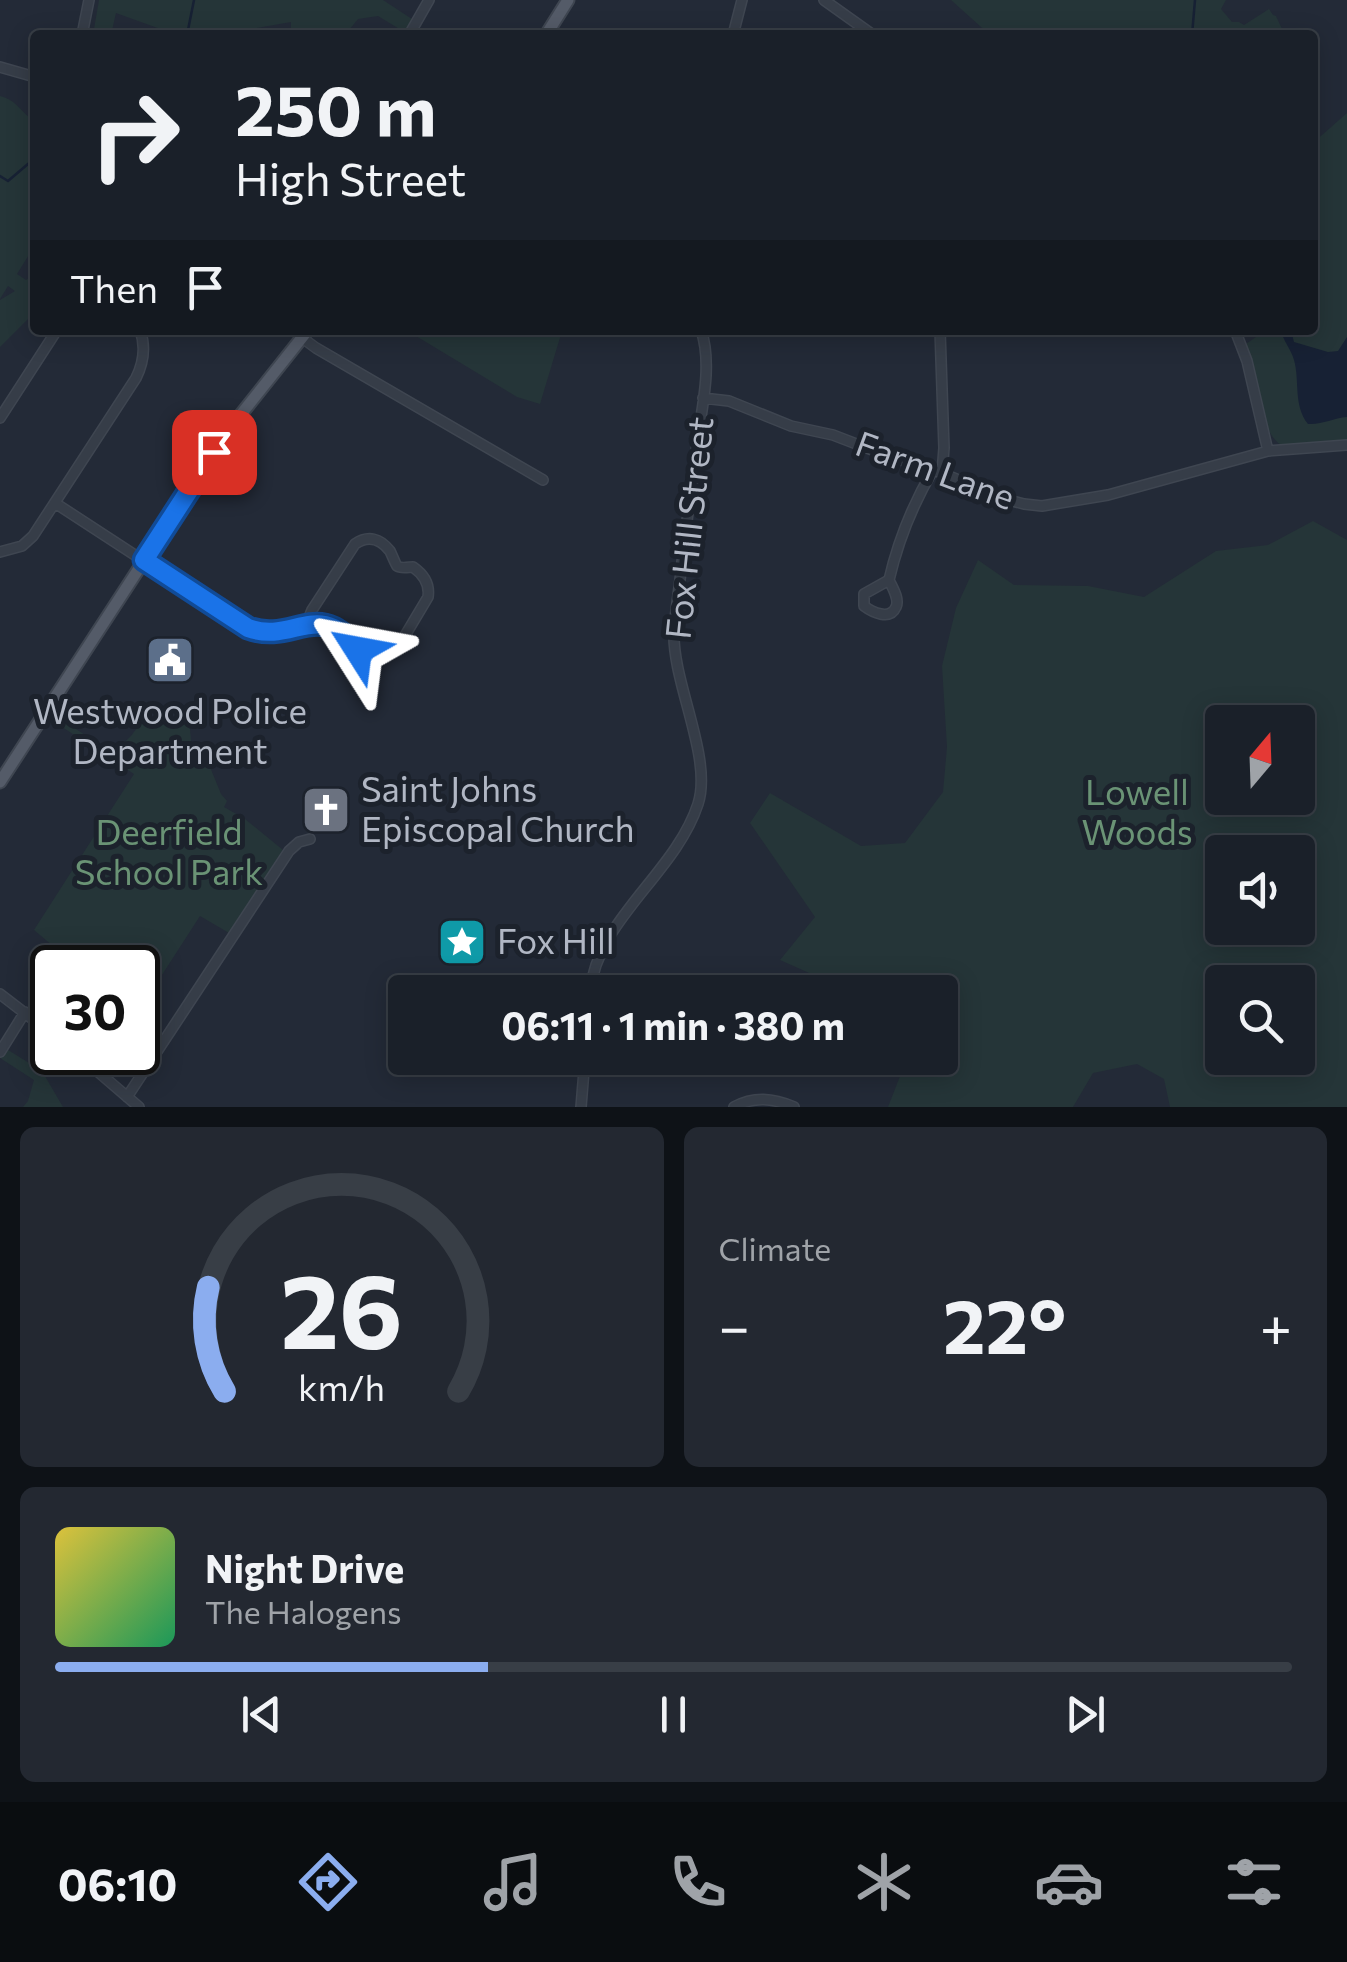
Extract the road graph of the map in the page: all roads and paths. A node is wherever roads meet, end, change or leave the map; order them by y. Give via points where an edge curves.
1 (89, 0) edge
2 (429, 0) edge
3 (568, 0) edge
4 (742, 0) edge
5 (824, 0) edge
6 (83, 30) edge
7 (412, 30) edge
8 (549, 30) edge
9 (734, 30) edge
10 (866, 30) edge
11 (0, 67) edge
12 (30, 76) edge
13 (54, 335) edge
14 (141, 335) edge
15 (304, 335) edge
16 (306, 335) edge
17 (702, 335) edge
18 (940, 335) edge
19 (1237, 335) edge
20 (703, 398) junction
21 (0, 418) edge
22 (1347, 445) edge
23 (1268, 451) junction
24 (937, 471) junction
25 (543, 480) dead end
26 (55, 503) junction
27 (0, 552) edge
28 (144, 560) junction
29 (889, 580) dead end
30 (306, 625) junction
31 (0, 782) edge
32 (310, 839) dead end
33 (594, 975) edge
34 (0, 994) edge
35 (25, 1012) junction
36 (30, 1016) edge
37 (0, 1052) edge
38 (102, 1075) edge
39 (584, 1075) edge
40 (127, 1096) junction
41 (139, 1107) edge
42 (581, 1107) edge
43 (734, 1107) edge
44 (794, 1107) edge

1 - 6 street
2 - 7 street
3 - 8 main road
4 - 9 street
5 - 10 street
11 - 12 street
13 - 21 street
14 - 26 street via 142,366
15 - 28 main road via 232,427
16 - 25 street via 316,348
17 - 20 street, Fox Hill Street
18 - 24 street via 944,448
19 - 23 street
20 - 24 street, Farm Lane via 729,400
20 - 33 street, Fox Hill Street via 674,632 701,766 700,800 673,854 599,954
22 - 23 street, Farm Lane
23 - 24 street, Farm Lane via 1042,506 1001,498
24 - 29 street via 918,496
26 - 27 street via 22,546
26 - 28 street
28 - 30 street via 248,628 269,632
28 - 31 main road
30 - 30 street via 332,626 366,656 386,657 429,589 420,572 397,566 382,544 363,538
32 - 40 street via 289,850
34 - 35 street
35 - 36 street
35 - 37 street
38 - 40 street
39 - 42 street
40 - 41 street
43 - 44 street via 752,1100

